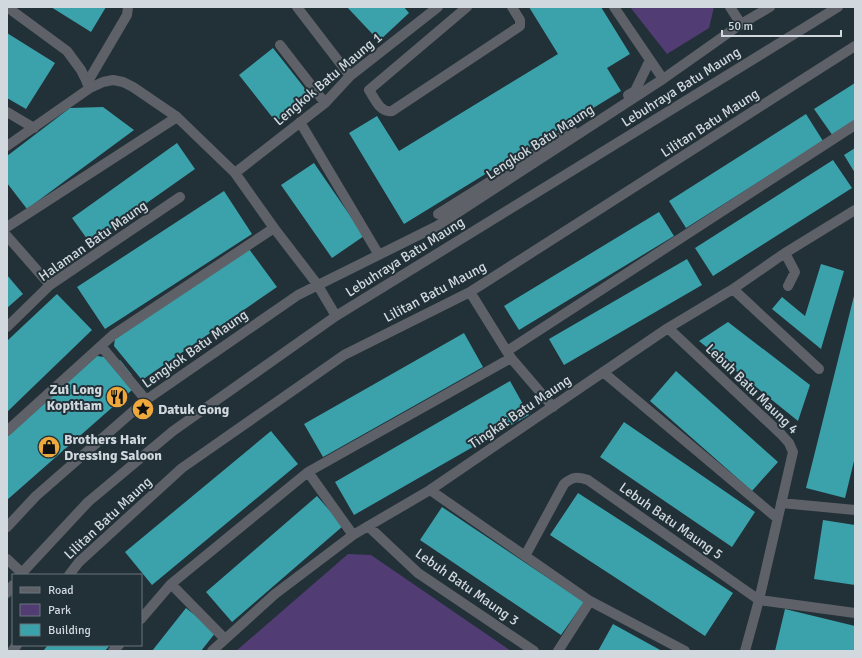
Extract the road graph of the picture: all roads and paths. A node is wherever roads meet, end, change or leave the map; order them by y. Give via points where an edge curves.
1 (7, 7) edge
2 (128, 7) edge
3 (297, 7) edge
4 (438, 7) edge
5 (467, 7) edge
6 (512, 7) edge
7 (614, 7) edge
8 (730, 7) edge
9 (770, 7) edge
10 (838, 7) edge
11 (741, 24) junction
12 (280, 45) dead end
13 (855, 46) edge
14 (650, 60) junction
15 (350, 76) junction
16 (663, 79) junction
17 (88, 86) junction
18 (324, 103) junction
19 (7, 112) edge
20 (177, 117) junction
21 (300, 122) junction
22 (855, 125) edge
23 (34, 128) junction
24 (7, 146) edge
25 (235, 173) junction
26 (180, 197) dead end
27 (855, 210) edge
28 (438, 214) dead end
29 (7, 227) edge
30 (274, 228) junction
31 (7, 236) edge
32 (784, 253) junction
33 (379, 255) junction
34 (317, 284) junction
35 (50, 286) junction
36 (788, 286) dead end
37 (733, 289) junction
38 (470, 292) junction
39 (336, 316) junction
40 (7, 327) edge
41 (668, 328) junction
42 (101, 346) junction
43 (509, 354) junction
44 (819, 369) dead end
45 (603, 372) junction
46 (146, 400) junction
47 (554, 407) junction
48 (7, 431) edge
49 (308, 472) junction
50 (430, 490) junction
51 (781, 503) junction
52 (855, 510) edge
53 (777, 518) junction
54 (368, 526) junction
55 (7, 527) edge
56 (353, 535) junction
57 (525, 556) junction
58 (7, 559) edge
59 (21, 574) edge
60 (70, 574) edge
61 (171, 584) junction
62 (590, 600) junction
63 (759, 600) junction
64 (855, 613) edge
65 (142, 618) edge
66 (224, 638) junction
67 (212, 651) edge
68 (534, 651) edge
69 (558, 651) edge
70 (685, 651) edge
71 (745, 651) edge

1 - 17 street via 67,51 75,60
2 - 17 street via 127,15
3 - 15 street
4 - 15 street, Lengkok Batu Maung 1
5 - 6 street via 369,90 382,109 392,111 520,26 520,20
7 - 14 street
8 - 11 street
9 - 11 street, Lengkok Batu Maung
10 - 39 street, Lebuhraya Batu Maung
11 - 16 street, Lengkok Batu Maung
12 - 18 street
13 - 38 street, Lilitan Batu Maung
14 - 16 street
14 - 28 street via 635,90
15 - 18 street, Lengkok Batu Maung 1
16 - 33 street, Lengkok Batu Maung via 437,226
17 - 20 street via 108,81 123,82
17 - 23 street
18 - 21 street, Lengkok Batu Maung 1
19 - 23 street
20 - 25 street
20 - 29 street
21 - 25 street, Lengkok Batu Maung 1
21 - 33 street
22 - 43 street
23 - 24 street
25 - 30 street
26 - 35 street, Halaman Batu Maung
27 - 32 street, Tingkat Batu Maung
30 - 34 street
30 - 42 street
31 - 35 street
32 - 36 street via 795,272
32 - 37 street, Tingkat Batu Maung
33 - 34 street, Lengkok Batu Maung
34 - 39 street
34 - 46 street, Lengkok Batu Maung
35 - 40 street, Halaman Batu Maung
37 - 41 street, Tingkat Batu Maung
37 - 44 street
38 - 43 street
38 - 60 street, Lilitan Batu Maung via 344,355 188,464 78,562
39 - 59 street, Lebuhraya Batu Maung via 173,431 88,502
41 - 45 street, Tingkat Batu Maung
41 - 51 street, Lebuh Batu Maung 4 via 790,443 793,460
42 - 46 street
42 - 48 street
43 - 47 street
43 - 49 street
45 - 47 street, Tingkat Batu Maung
45 - 53 street
46 - 55 street, Lengkok Batu Maung via 36,496
47 - 50 street, Tingkat Batu Maung
49 - 56 street
49 - 61 street
50 - 54 street, Tingkat Batu Maung
50 - 57 street
51 - 52 street
51 - 53 street, Lebuh Batu Maung 4
53 - 63 street, Lebuh Batu Maung 4
54 - 56 street, Tingkat Batu Maung
54 - 68 street, Lebuh Batu Maung 3 via 418,573
56 - 66 street, Tingkat Batu Maung via 275,594
57 - 62 street
57 - 63 street, Lebuh Batu Maung 5 via 564,484 571,478 580,477 588,480
58 - 59 street
61 - 65 street
61 - 66 street
62 - 69 street
62 - 70 street
63 - 64 street
63 - 71 street, Lebuh Batu Maung 4
66 - 67 street, Tingkat Batu Maung

